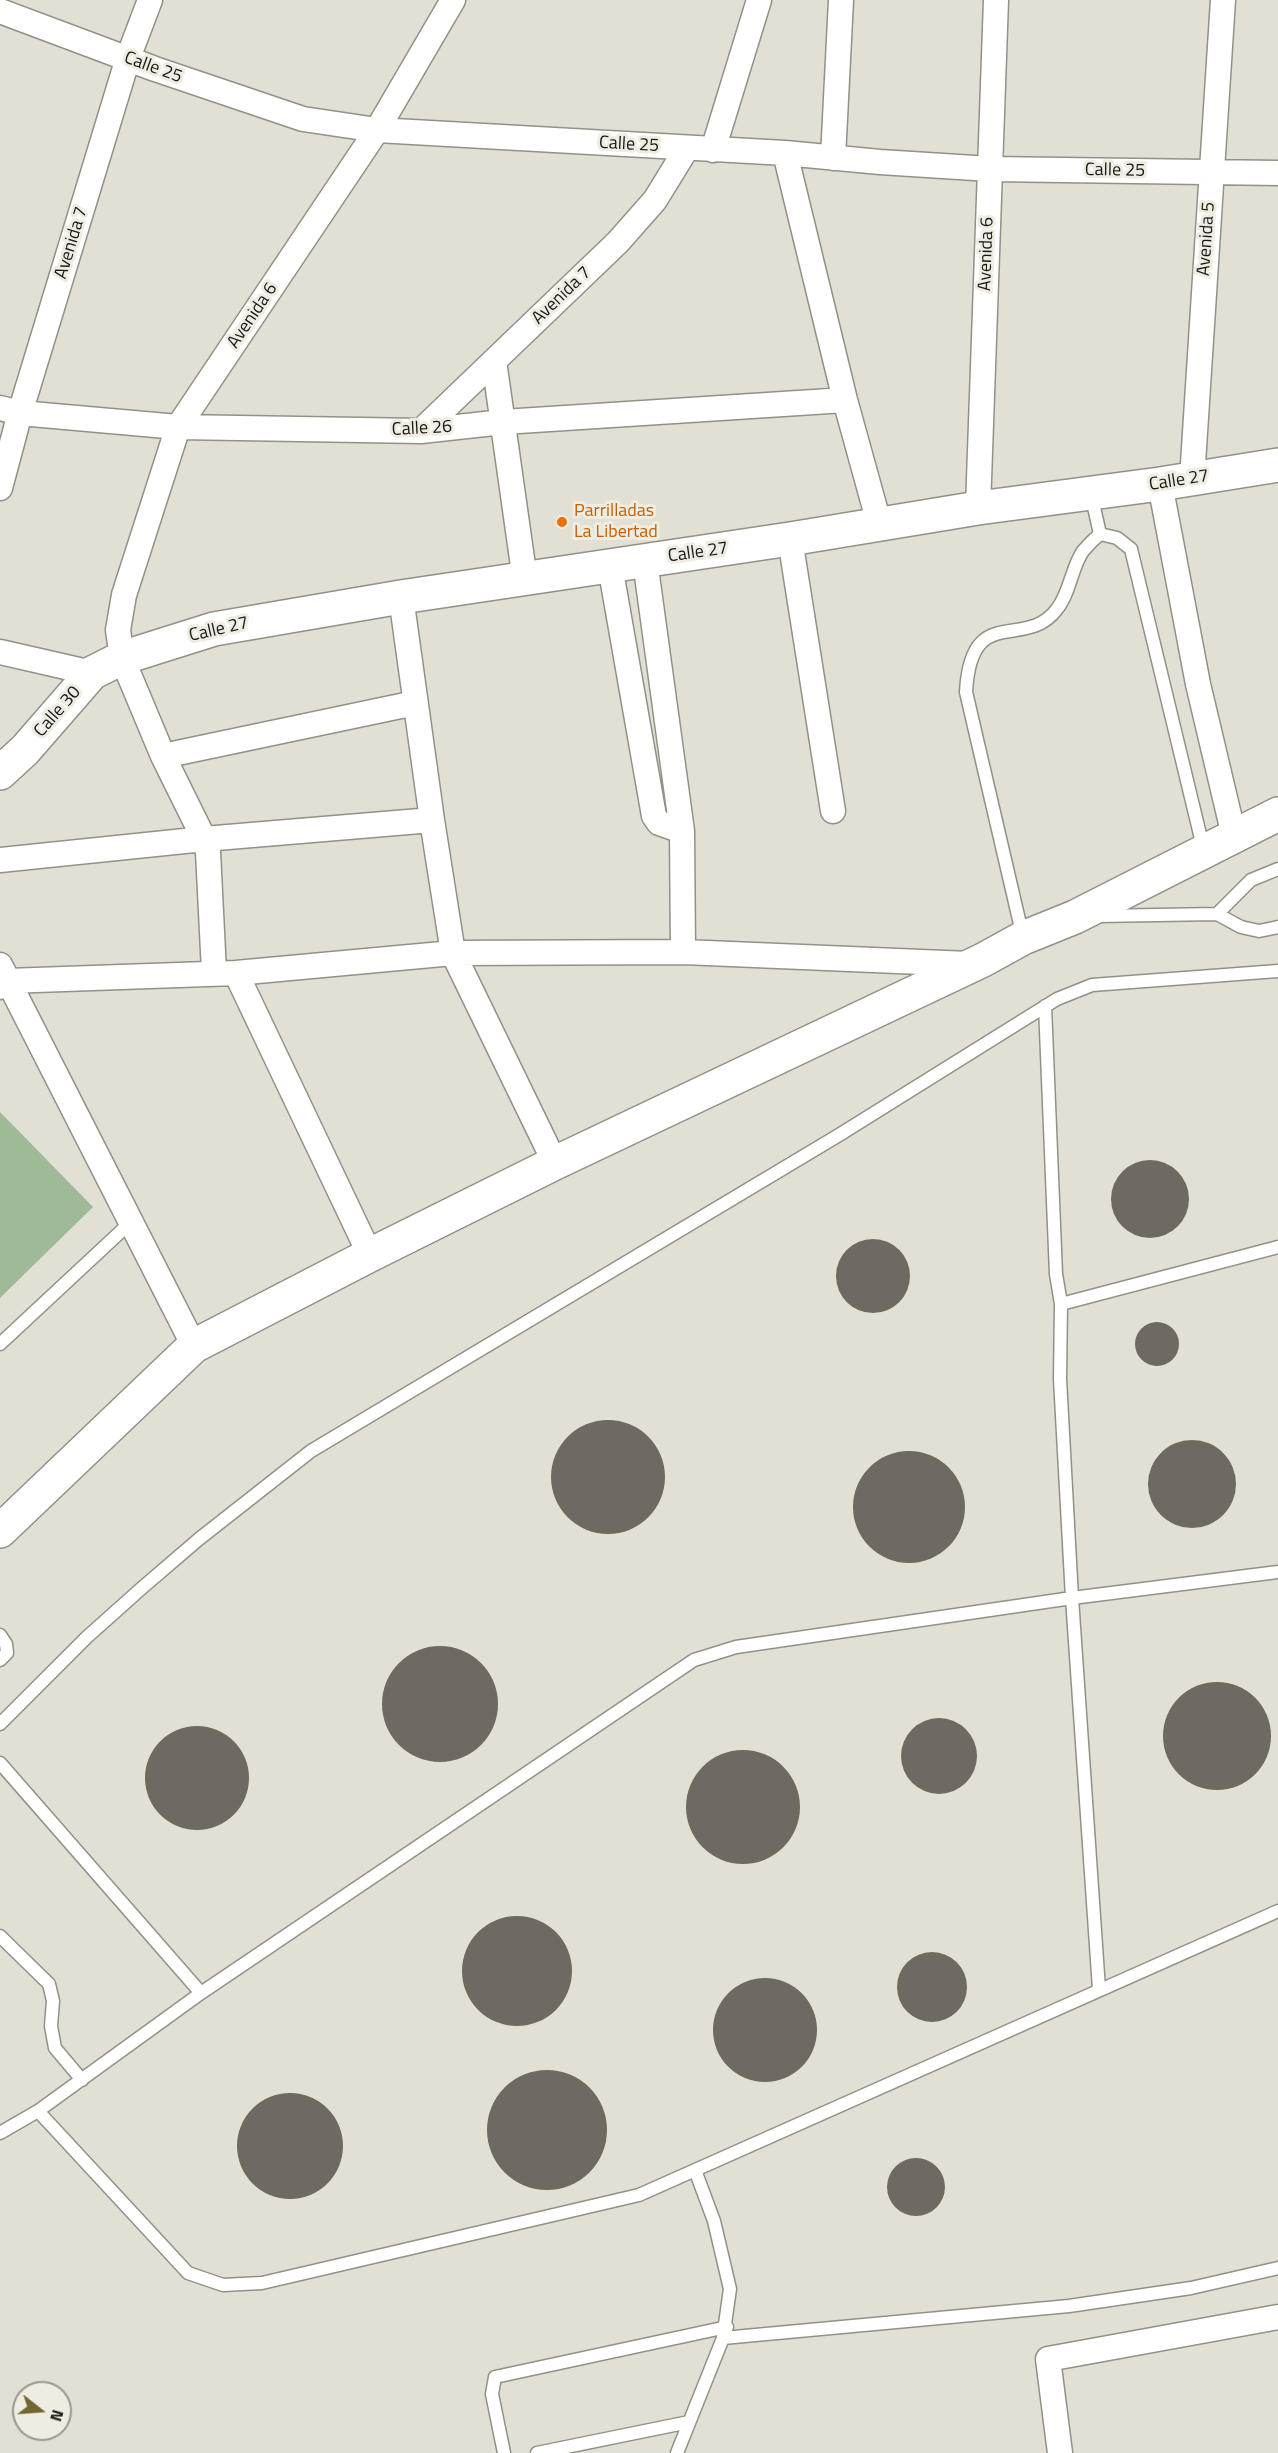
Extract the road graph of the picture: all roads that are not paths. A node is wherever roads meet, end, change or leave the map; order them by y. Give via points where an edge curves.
1 (150, 0) edge
2 (453, 0) edge
3 (759, 0) edge
4 (841, 0) edge
5 (996, 0) edge
6 (1223, 0) edge
7 (0, 11) edge
8 (128, 58) junction
9 (377, 130) junction
10 (687, 148) junction
11 (713, 150) junction
12 (785, 153) junction
13 (833, 158) junction
14 (990, 169) junction
15 (1211, 173) junction
16 (1278, 173) edge
17 (494, 361) junction
18 (845, 400) junction
19 (10, 410) edge
20 (503, 422) junction
21 (178, 427) junction
22 (421, 431) junction
23 (1278, 465) edge
24 (1192, 479) junction
25 (1160, 484) junction
26 (0, 489) edge
27 (1090, 493) junction
28 (978, 508) junction
29 (879, 524) junction
30 (1100, 534) junction
31 (790, 539) junction
32 (645, 561) junction
33 (610, 566) junction
34 (525, 580) junction
35 (400, 597) junction
36 (0, 652) edge
37 (122, 658) junction
38 (92, 673) junction
39 (415, 702) junction
40 (163, 756) junction
41 (0, 773) edge
42 (833, 811) dead end
43 (1278, 814) edge
44 (432, 820) junction
45 (682, 831) junction
46 (1234, 836) junction
47 (204, 839) junction
48 (1204, 850) junction
49 (0, 860) edge
50 (1278, 869) edge
51 (1217, 914) junction
52 (1075, 916) junction
53 (1278, 927) edge
54 (1023, 938) junction
55 (683, 952) junction
56 (453, 953) junction
57 (974, 965) junction
58 (1278, 971) edge
59 (225, 973) junction
60 (2, 978) edge
61 (1045, 1006) junction
62 (555, 1164) junction
63 (131, 1222) junction
64 (1278, 1246) edge
65 (370, 1255) junction
66 (1061, 1304) junction
67 (0, 1344) edge
68 (194, 1346) junction
69 (0, 1531) edge
70 (1278, 1572) edge
71 (1072, 1598) junction
72 (0, 1635) edge
73 (0, 1660) edge
74 (0, 1724) edge
75 (0, 1763) edge
76 (1278, 1911) edge
77 (0, 1936) edge
78 (1099, 1989) junction
79 (201, 1993) junction
80 (82, 2080) junction
81 (38, 2111) junction
82 (0, 2133) edge
83 (695, 2170) junction
84 (1278, 2268) edge
85 (1278, 2318) edge
86 (725, 2333) junction
87 (689, 2422) junction
88 (504, 2453) edge
89 (537, 2453) edge
90 (677, 2453) edge
91 (1060, 2453) edge

1 - 8 street, Avenida 7
2 - 9 street, Avenida 6
3 - 11 street
4 - 13 street
5 - 14 street, Avenida 6
6 - 15 street, Avenida 5
7 - 8 street, Calle 25
8 - 9 street, Calle 25 via 303,119
8 - 19 street, Avenida 7
9 - 10 street, Calle 25
9 - 21 street, Avenida 6
10 - 11 street, Calle 25
10 - 17 street, Avenida 7 via 655,200 618,242
11 - 12 street, Calle 25
12 - 13 street, Calle 25
12 - 18 street
13 - 14 street, Calle 25
14 - 15 street, Calle 25
14 - 28 street, Avenida 6
15 - 16 street, Calle 25
15 - 24 street, Avenida 5
17 - 20 street
17 - 22 street, Avenida 7
18 - 20 street, Calle 26
18 - 29 street
19 - 21 street, Calle 26
19 - 26 street, Avenida 7
20 - 22 street, Calle 26
20 - 34 street
21 - 22 street, Calle 26
21 - 37 street, Avenida 6 via 124,595 118,630
23 - 24 main road, Calle 27
24 - 25 main road, Calle 27
25 - 27 main road, Calle 27
25 - 46 street via 1198,684
27 - 28 main road, Calle 27
27 - 30 lane
28 - 29 main road, Calle 27
29 - 31 main road, Calle 27
30 - 48 lane via 1117,538 1131,549
30 - 54 lane via 1083,551 1058,608 1045,623 1002,632 981,642 968,668 966,692
31 - 32 main road, Calle 27
31 - 42 street
32 - 33 main road, Calle 27
32 - 45 street
33 - 34 main road, Calle 27
33 - 45 street via 654,816 666,827
34 - 35 main road, Calle 27
35 - 37 main road, Calle 27 via 214,629
35 - 39 street
36 - 38 street
37 - 38 main road, Calle 30
37 - 40 street, Avenida 6
38 - 41 main road, Calle 30
39 - 40 street
39 - 44 street
40 - 47 street, Avenida 6
43 - 46 main road
44 - 47 street
44 - 56 street
45 - 55 street
46 - 48 main road
47 - 49 street
47 - 59 street, Avenida 6
48 - 52 main road
50 - 51 lane via 1251,880
51 - 52 lane
51 - 53 lane via 1241,927 1259,931
52 - 54 main road
54 - 57 main road
55 - 56 street
55 - 57 street
56 - 59 street
56 - 62 street
57 - 62 main road
58 - 61 lane via 1092,985
59 - 60 street
59 - 65 street
60 - 63 street
61 - 66 lane via 1056,1274
61 - 74 lane via 839,1135 311,1451 143,1587
62 - 65 main road
63 - 67 lane
63 - 68 street
64 - 66 lane
65 - 68 main road
66 - 71 lane via 1060,1379
68 - 69 main road
70 - 71 lane
71 - 78 lane
71 - 79 lane via 736,1647 694,1660
72 - 73 lane via 7,1653
75 - 79 lane
76 - 78 lane
77 - 80 lane via 49,1984 55,2048
78 - 83 lane
79 - 80 lane
80 - 81 lane
81 - 82 lane
81 - 83 lane via 189,2273 223,2285 262,2283 639,2196
83 - 86 lane via 714,2221 730,2289
84 - 86 lane via 1191,2288 1069,2306
85 - 91 street via 1048,2359
86 - 87 lane
86 - 88 lane via 495,2377 492,2394
87 - 89 lane
87 - 90 lane

